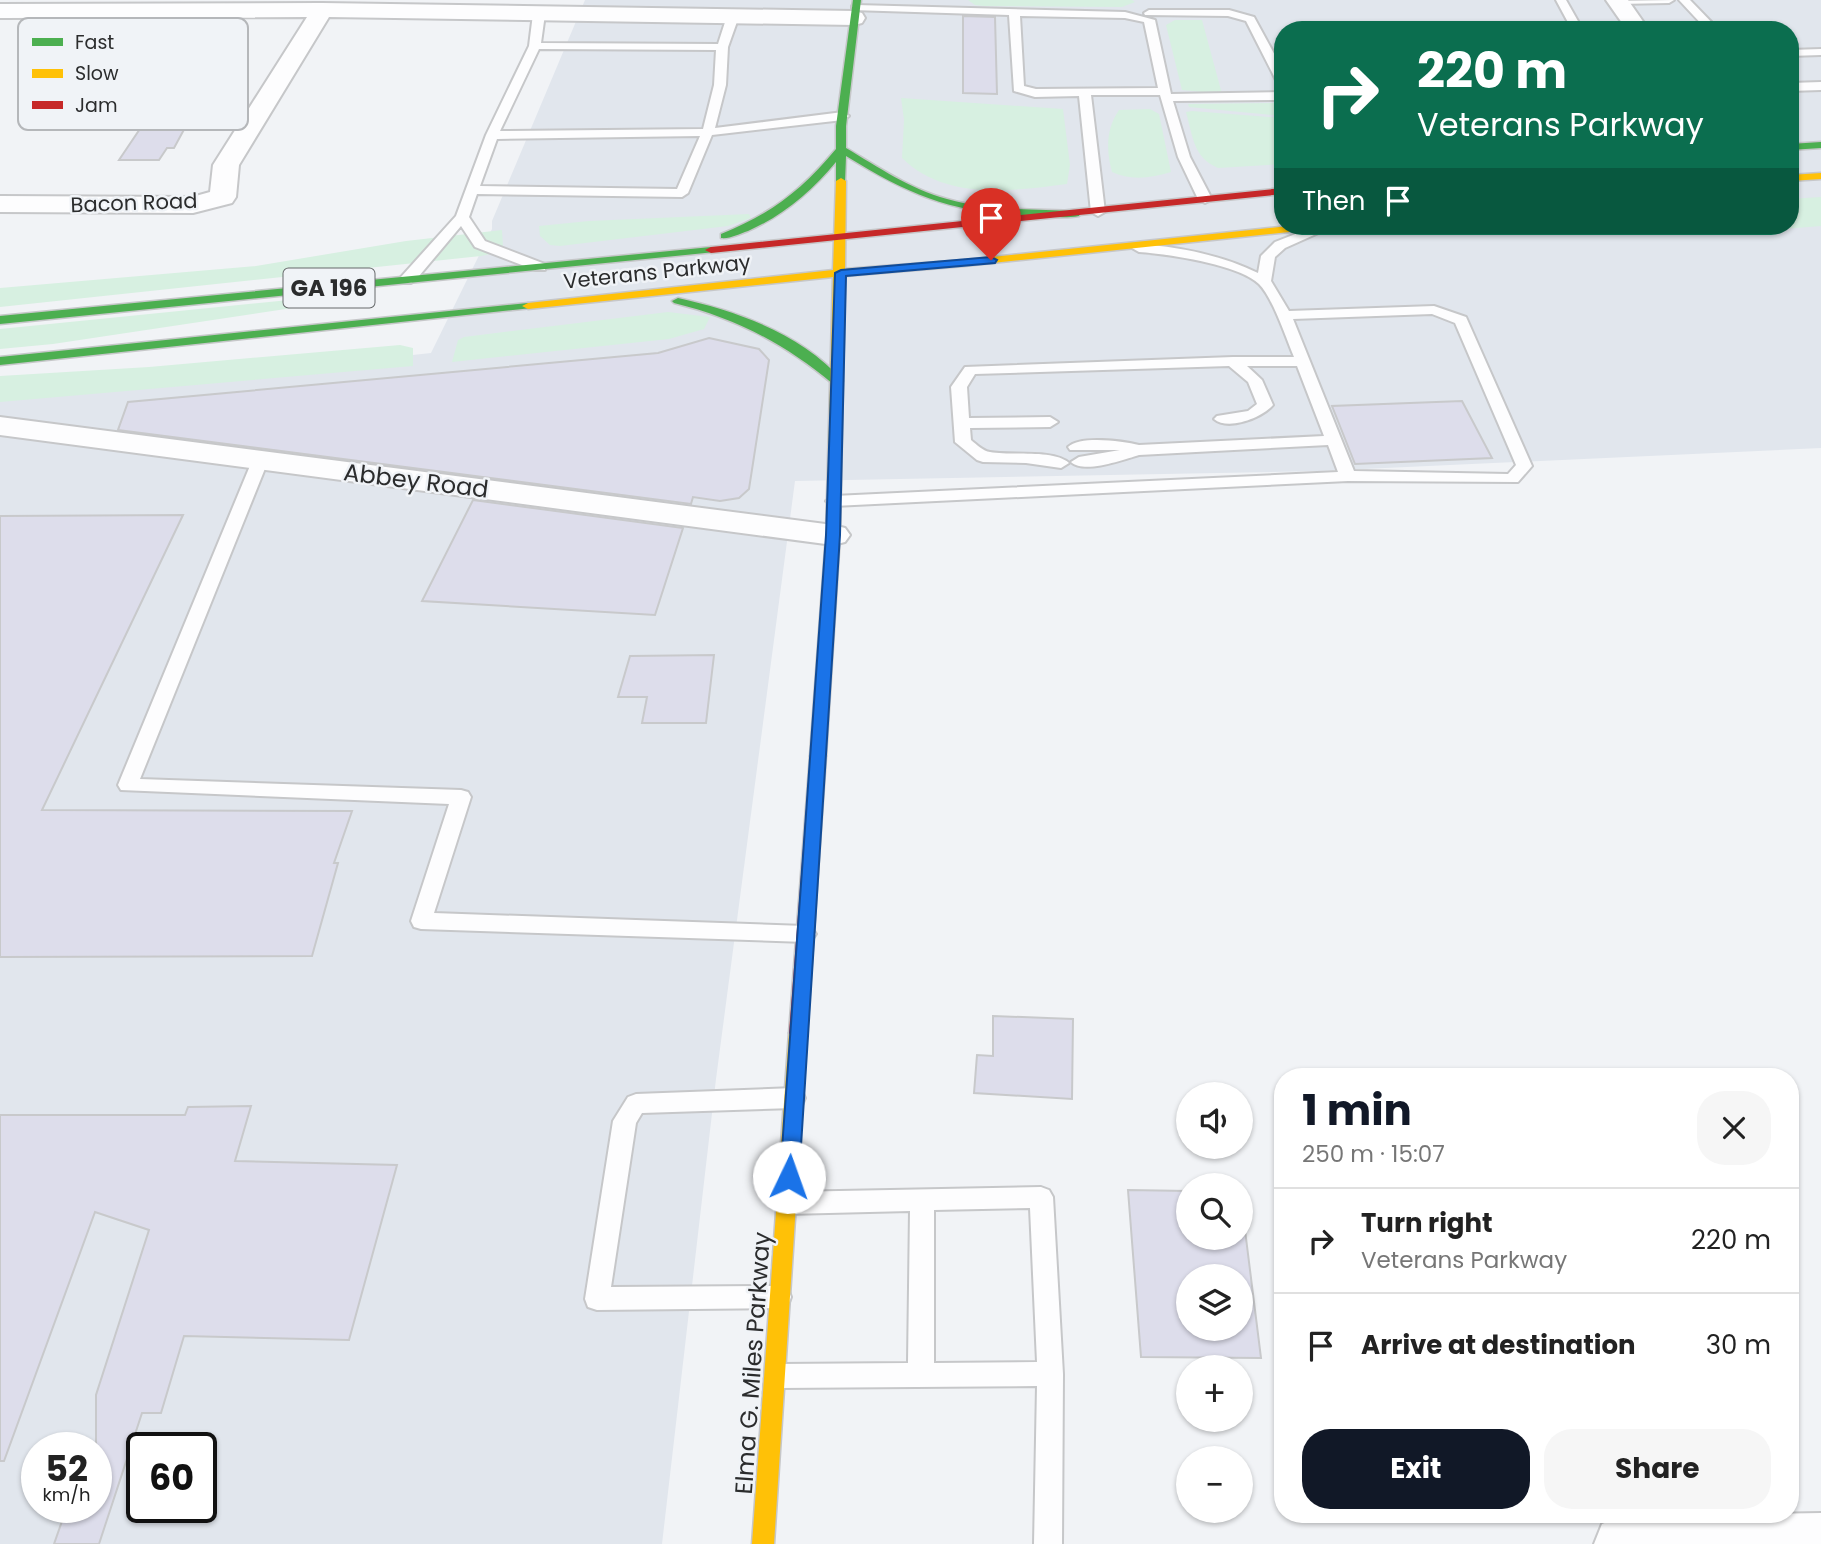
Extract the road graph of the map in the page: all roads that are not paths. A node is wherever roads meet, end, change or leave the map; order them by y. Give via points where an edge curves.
1 (1147, 0) edge
2 (1561, 0) edge
3 (1669, 0) edge
4 (1684, 0) edge
5 (1617, 1) edge
6 (948, 5) edge
7 (856, 9) edge
8 (322, 10) junction
9 (0, 11) edge
10 (1014, 12) junction
11 (539, 14) junction
12 (733, 16) junction
13 (1149, 17) junction
14 (1573, 21) edge
15 (1631, 21) edge
16 (1705, 21) edge
17 (535, 46) junction
18 (722, 47) junction
19 (1821, 52) edge
20 (1799, 53) edge
21 (1274, 64) edge
22 (1821, 86) edge
23 (1799, 87) edge
24 (1085, 92) junction
25 (1166, 94) junction
26 (1274, 96) edge
27 (843, 116) junction
28 (248, 129) edge
29 (248, 130) edge
30 (708, 133) junction
31 (492, 135) junction
32 (1821, 145) edge
33 (1799, 146) edge
34 (841, 149) junction
35 (1821, 176) edge
36 (1799, 177) edge
37 (472, 190) junction
38 (1274, 192) edge
39 (1205, 200) junction
40 (0, 204) edge
41 (1098, 212) junction
42 (1075, 214) junction
43 (463, 217) junction
44 (1274, 231) edge
45 (1305, 235) edge
46 (841, 237) junction
47 (1117, 247) junction
48 (657, 255) junction
49 (540, 267) junction
50 (841, 273) junction
51 (406, 280) junction
52 (1264, 281) junction
53 (638, 295) junction
54 (1284, 315) junction
55 (0, 320) edge
56 (0, 361) edge
57 (1233, 361) junction
58 (1302, 362) junction
59 (970, 370) joint
60 (837, 381) junction
61 (1222, 419) dead end
62 (1050, 422) dead end
63 (962, 423) junction
64 (0, 426) edge
65 (1334, 440) junction
66 (1069, 455) joint
67 (1037, 459) joint
68 (260, 461) junction
69 (1348, 476) junction
70 (834, 501) junction
71 (833, 535) junction
72 (805, 934) junction
73 (793, 1098) junction
74 (922, 1200) junction
75 (788, 1203) junction
76 (780, 1297) junction
77 (921, 1374) junction
78 (1051, 1374) junction
79 (778, 1376) junction
80 (1821, 1541) edge
81 (763, 1544) edge
82 (1048, 1544) edge
83 (1622, 1544) edge

1 - 13 lane
2 - 14 lane
3 - 5 lane
4 - 16 lane
5 - 15 street
6 - 7 lane
6 - 10 lane
7 - 12 street
7 - 27 main road, Elma G. Miles Parkway
8 - 9 street
8 - 11 street
8 - 28 street, Bacon Road
10 - 13 lane
10 - 24 lane via 1018,88 1035,93
11 - 12 street
11 - 17 lane
12 - 18 lane
13 - 21 lane via 1229,13 1251,19
13 - 25 lane
17 - 18 lane
17 - 31 lane
18 - 30 lane via 724,70
19 - 20 lane
22 - 23 lane
24 - 25 lane
24 - 41 lane
25 - 26 lane
25 - 39 lane via 1192,178
27 - 30 lane via 780,128
27 - 34 main road, Elma G. Miles Parkway
29 - 40 street, Bacon Road via 226,165 223,197 194,205
30 - 31 lane
30 - 37 lane via 682,193
31 - 37 lane
32 - 33 main road
34 - 42 main road via 928,197 962,206
34 - 46 main road, Elma G. Miles Parkway
34 - 48 main road, GA 196 via 782,211 724,236
35 - 36 main road
37 - 43 lane
38 - 39 main road, Veterans Parkway
39 - 41 main road, Veterans Parkway
41 - 42 main road, Veterans Parkway
42 - 46 main road, Veterans Parkway
43 - 49 lane via 480,244
43 - 51 lane via 425,265
44 - 47 main road, Veterans Parkway
45 - 52 lane via 1280,245 1268,256
46 - 48 main road, Veterans Parkway
46 - 50 main road, Elma G. Miles Parkway
47 - 50 main road, Veterans Parkway
47 - 52 lane via 1198,254 1235,265
48 - 49 main road, Veterans Parkway / GA 196
49 - 51 main road, Veterans Parkway / GA 196
50 - 53 main road, Veterans Parkway / GA 196
50 - 60 main road, Elma G. Miles Parkway
51 - 55 main road, Veterans Parkway / GA 196
52 - 54 lane
53 - 56 main road, Veterans Parkway / GA 196
53 - 60 main road via 694,304 761,324 808,354
54 - 58 lane
54 - 69 lane via 1434,310 1461,320 1524,466 1512,479
57 - 58 lane
57 - 59 lane
57 - 61 lane via 1255,380 1265,405 1253,415
58 - 65 lane
59 - 63 lane via 959,387
60 - 70 main road, Elma G. Miles Parkway
62 - 63 lane
63 - 67 lane via 963,442 983,457
64 - 68 street, Abbey Road
65 - 66 lane via 1137,450 1111,459
65 - 69 lane
66 - 67 lane
68 - 71 street, Abbey Road
68 - 72 lane via 128,785 461,797 421,921
69 - 70 lane
70 - 71 main road, Elma G. Miles Parkway
71 - 72 main road, Elma G. Miles Parkway
72 - 73 main road, Elma G. Miles Parkway
73 - 75 main road, Elma G. Miles Parkway
73 - 76 lane via 636,1104 625,1121 597,1299
74 - 75 lane
74 - 77 lane
74 - 78 lane via 1041,1197
75 - 76 main road, Elma G. Miles Parkway
76 - 79 main road, Elma G. Miles Parkway
77 - 78 lane
77 - 79 lane
78 - 82 lane
79 - 81 main road, Elma G. Miles Parkway
80 - 83 street

